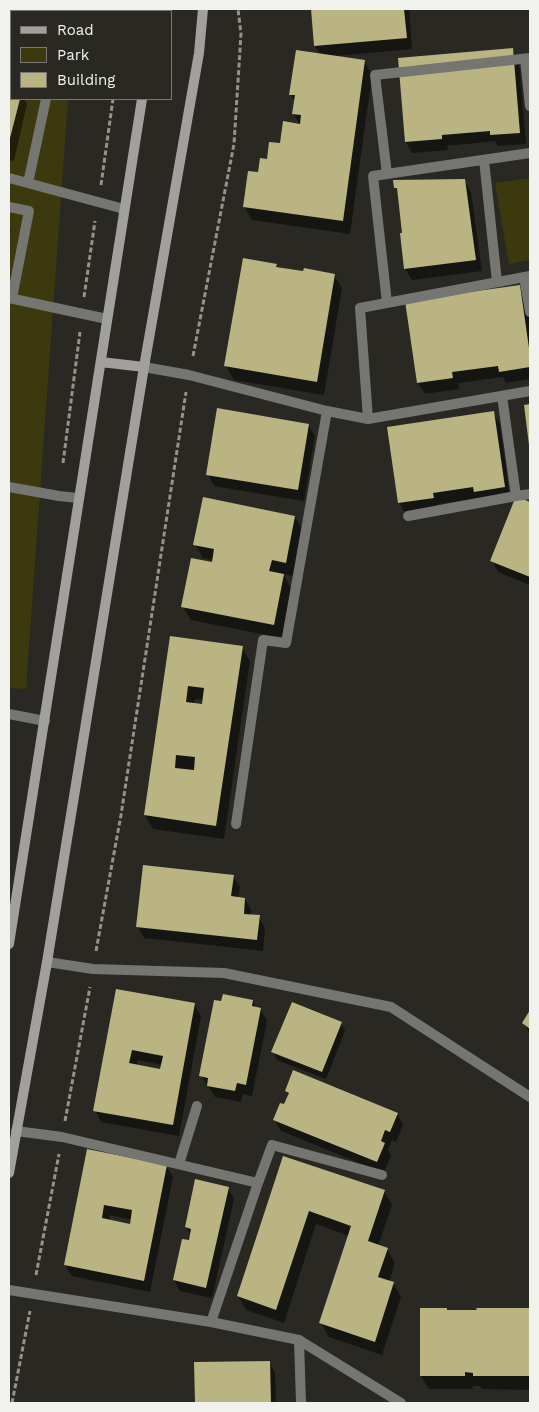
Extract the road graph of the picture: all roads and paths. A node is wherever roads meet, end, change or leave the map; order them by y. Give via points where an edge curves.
1 (203, 9) edge
2 (238, 9) edge
3 (527, 58) edge
4 (46, 100) edge
5 (142, 100) edge
6 (530, 106) edge
7 (530, 153) edge
8 (484, 160) junction
9 (387, 174) junction
10 (9, 178) edge
11 (28, 183) junction
12 (9, 207) edge
13 (124, 209) junction
14 (527, 277) edge
15 (496, 282) junction
16 (10, 298) edge
17 (387, 303) junction
18 (530, 312) edge
19 (107, 319) junction
20 (101, 362) junction
21 (144, 367) junction
22 (189, 375) junction
23 (530, 391) edge
24 (502, 396) junction
25 (327, 411) junction
26 (368, 419) junction
27 (9, 487) edge
28 (529, 495) edge
29 (516, 496) junction
30 (78, 498) junction
31 (408, 516) dead end
32 (9, 714) edge
33 (45, 721) junction
34 (236, 824) dead end
35 (9, 944) edge
36 (47, 962) junction
37 (93, 969) junction
38 (530, 1097) edge
39 (197, 1106) dead end
40 (16, 1131) junction
41 (62, 1137) junction
42 (179, 1164) junction
43 (9, 1173) edge
44 (382, 1175) dead end
45 (258, 1182) junction
46 (9, 1290) edge
47 (32, 1294) junction
48 (211, 1322) junction
49 (299, 1340) junction
50 (12, 1403) edge
51 (301, 1403) edge
52 (401, 1403) edge

1 - 21 main road via 199,53
2 - 22 path via 241,34 234,144
3 - 6 street
3 - 9 street via 375,75
4 - 11 street
5 - 13 main road
7 - 8 street
8 - 9 street
8 - 15 street
9 - 17 street via 373,176
10 - 11 street
11 - 13 street
12 - 16 street via 29,211
13 - 19 main road
14 - 15 street
14 - 18 street
15 - 17 street
16 - 19 street
17 - 26 street via 360,308
19 - 20 main road
20 - 21 main road
20 - 30 main road
21 - 22 street
21 - 36 main road
22 - 25 street
22 - 37 path via 121,815
23 - 24 street
24 - 26 street
24 - 29 street
25 - 26 street
25 - 34 street via 286,643 263,640
27 - 30 street
28 - 29 street
29 - 31 street
30 - 33 main road
32 - 33 street
33 - 35 main road
36 - 37 street
36 - 40 main road
37 - 38 street via 224,973 391,1007
37 - 41 path
39 - 42 street
40 - 41 street
40 - 43 main road
41 - 42 street
41 - 47 path
42 - 45 street
44 - 45 street via 272,1145
45 - 48 street
46 - 47 street
47 - 48 street
47 - 50 path
48 - 49 street
49 - 51 street
49 - 52 street

